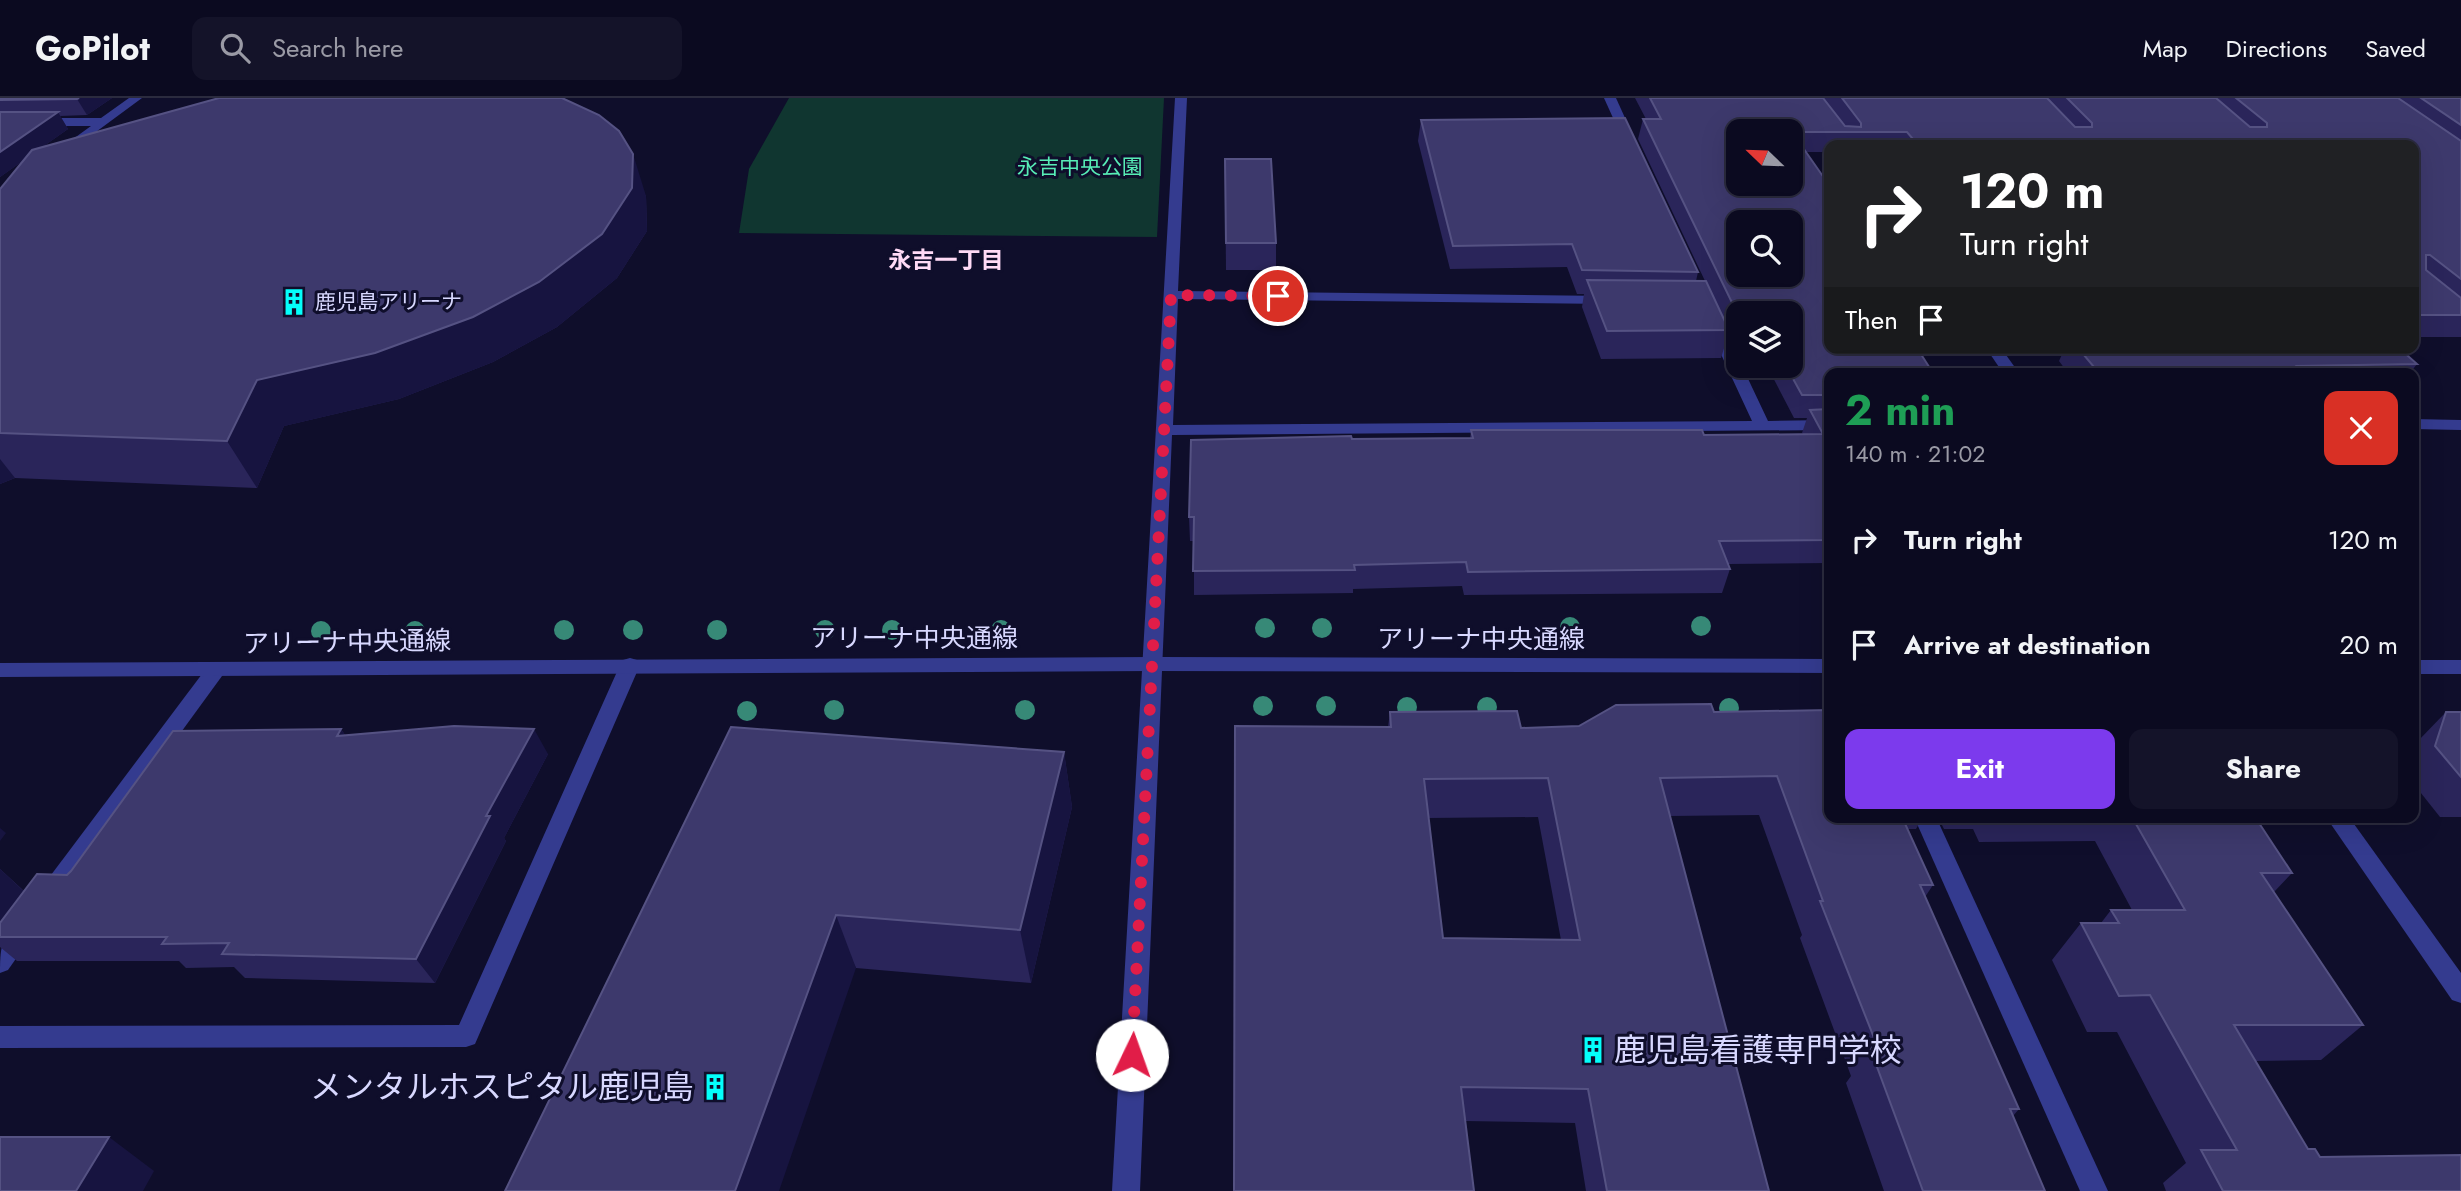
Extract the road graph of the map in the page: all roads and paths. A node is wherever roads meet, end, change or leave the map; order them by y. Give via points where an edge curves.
1 (136, 98) edge
2 (1181, 98) edge
3 (1610, 98) edge
4 (0, 122) edge
5 (104, 122) junction
6 (1637, 158) edge
7 (52, 160) edge
8 (1171, 295) junction
9 (1622, 300) edge
10 (1709, 314) edge
11 (2419, 424) edge
12 (1824, 425) edge
13 (2461, 425) edge
14 (1763, 426) junction
15 (1164, 430) junction
16 (1153, 664) junction
17 (630, 665) junction
18 (1824, 666) edge
19 (2419, 667) edge
20 (2461, 667) edge
21 (0, 670) edge
22 (215, 671) junction
23 (1928, 823) edge
24 (2340, 823) edge
25 (0, 963) edge
26 (2461, 992) edge
27 (0, 1037) edge
28 (1126, 1191) edge
29 (2094, 1191) edge

1 - 5 street
2 - 8 street
3 - 6 street
4 - 5 street
5 - 7 street
8 - 9 street
8 - 15 street
10 - 14 street
11 - 13 street
12 - 14 street
14 - 15 street
15 - 16 street
16 - 17 street, アリーナ中央通線
16 - 18 street, アリーナ中央通線
16 - 28 street
17 - 22 street, アリーナ中央通線
17 - 27 street via 466,1036
19 - 20 street
21 - 22 street, アリーナ中央通線
22 - 25 street
23 - 29 street
24 - 26 street

